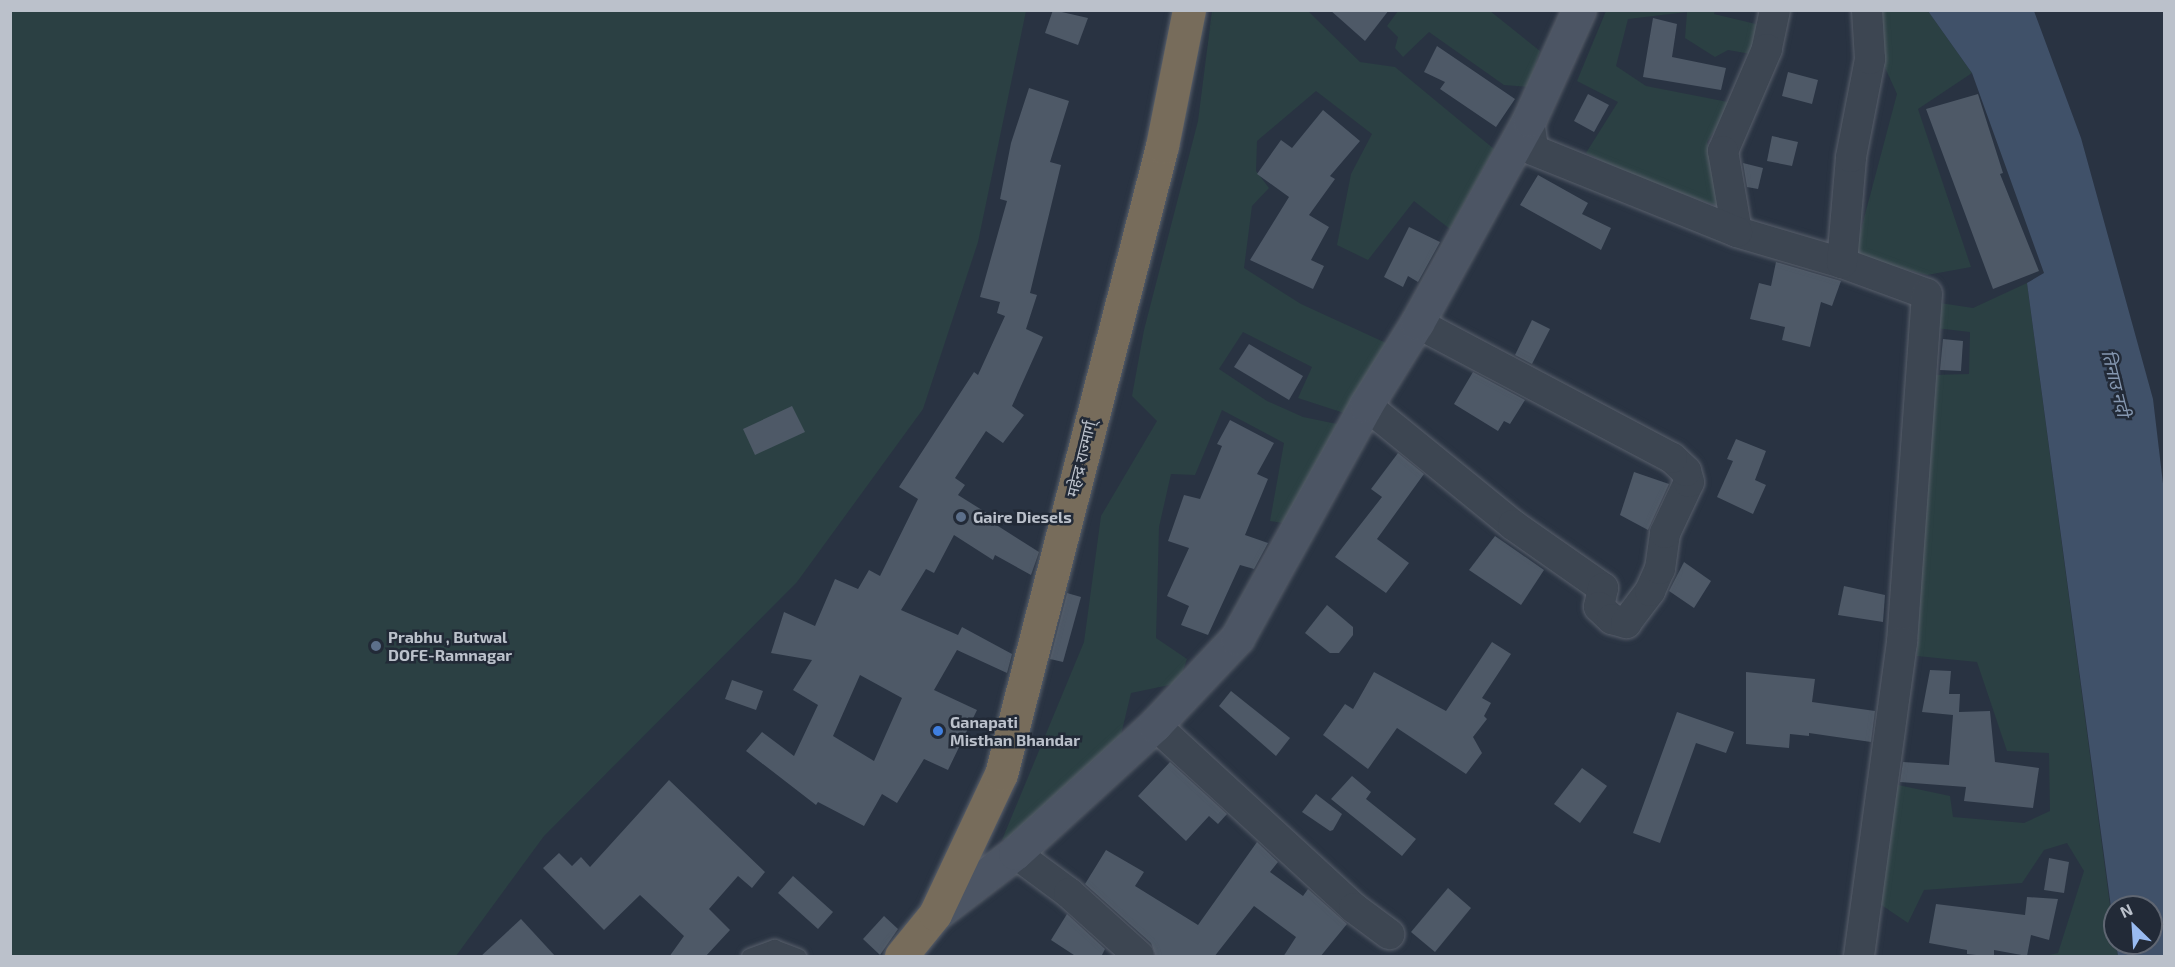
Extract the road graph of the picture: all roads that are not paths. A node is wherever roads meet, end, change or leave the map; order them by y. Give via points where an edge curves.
1 (1190, 10) edge
2 (1579, 10) edge
3 (1774, 10) edge
4 (1867, 10) edge
5 (1529, 120) junction
6 (1737, 232) junction
7 (1842, 262) junction
8 (1418, 323) junction
9 (1366, 405) junction
10 (1155, 725) junction
11 (1015, 853) junction
12 (935, 914) junction
13 (1389, 933) dead end
14 (749, 957) edge
15 (798, 957) edge
16 (901, 957) edge
17 (1139, 957) edge
18 (1859, 957) edge

1 - 12 highway, महेन्द्र राज्मार्ग् via 1162,146 1001,774
2 - 5 street
3 - 6 street via 1767,49 1723,151
4 - 7 street via 1870,59 1851,157
5 - 6 street via 1533,150
5 - 8 street
6 - 7 street
7 - 18 street via 1927,294 1902,642
8 - 9 street
8 - 9 street via 1672,458 1686,471 1689,482 1665,533 1660,569 1650,591 1626,623 1612,619 1599,607 1603,588 1513,525
9 - 10 street via 1237,638
10 - 11 street
10 - 13 street via 1346,901
11 - 12 street
11 - 17 street via 1069,893
12 - 16 highway, महेन्द्र राज्मार्ग्
14 - 15 lane via 774,947

